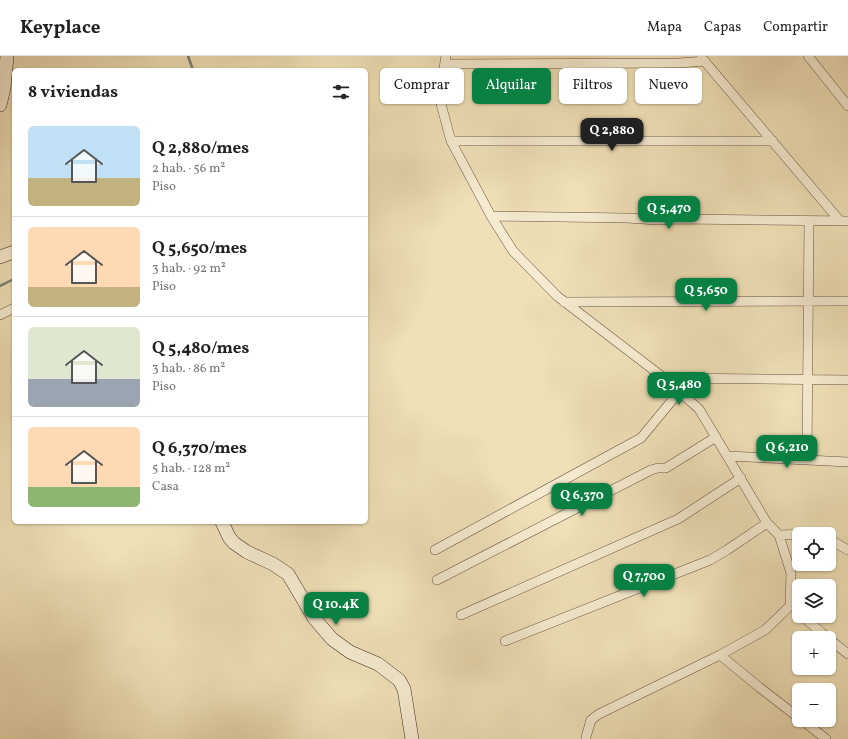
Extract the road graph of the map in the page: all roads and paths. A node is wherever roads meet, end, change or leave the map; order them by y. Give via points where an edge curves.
1 (7, 56) edge
2 (808, 56) edge
3 (702, 58) edge
4 (446, 60) edge
5 (0, 105) edge
6 (848, 106) edge
7 (451, 141) junction
8 (772, 141) junction
9 (491, 216) junction
10 (809, 221) junction
11 (844, 221) edge
12 (12, 253) edge
13 (0, 257) edge
14 (809, 301) junction
15 (848, 301) edge
16 (564, 302) junction
17 (12, 309) edge
18 (0, 315) edge
19 (664, 378) junction
20 (807, 380) junction
21 (848, 380) edge
22 (679, 392) junction
23 (716, 438) junction
24 (728, 456) junction
25 (807, 460) junction
26 (848, 462) edge
27 (741, 478) junction
28 (767, 523) junction
29 (223, 524) edge
30 (779, 535) junction
31 (792, 535) edge
32 (836, 543) edge
33 (435, 550) dead end
34 (848, 550) edge
35 (437, 580) dead end
36 (790, 606) joint
37 (460, 615) dead end
38 (811, 623) edge
39 (820, 631) edge
40 (505, 641) dead end
41 (836, 644) edge
42 (848, 654) edge
43 (720, 655) junction
44 (792, 713) edge
45 (811, 727) edge
46 (412, 739) edge
47 (586, 739) edge
48 (826, 739) edge

1 - 5 main road
2 - 6 street
3 - 4 street via 674,63
3 - 8 street
4 - 7 street via 441,104
7 - 8 street
7 - 9 street
8 - 11 street
9 - 10 street
9 - 16 street via 513,250
10 - 11 street
10 - 14 street
12 - 13 main road
14 - 15 street
14 - 16 street
14 - 20 street
16 - 19 street
17 - 18 street
19 - 20 street
19 - 22 street
20 - 21 street
20 - 25 street
22 - 23 street via 699,409
22 - 33 street via 640,438
23 - 24 street
23 - 35 street via 666,468 651,470
24 - 25 street
24 - 27 street
25 - 26 street
27 - 28 street
27 - 37 street via 678,519
28 - 30 street
28 - 40 street via 710,560
29 - 46 main road via 234,543 288,574 314,618 332,639 350,652 378,664 399,680 404,689
30 - 31 street
30 - 36 street via 790,573
32 - 34 street
36 - 43 street via 765,630
38 - 39 street
41 - 42 street
43 - 44 street
43 - 47 street via 599,714 591,720
45 - 48 street

